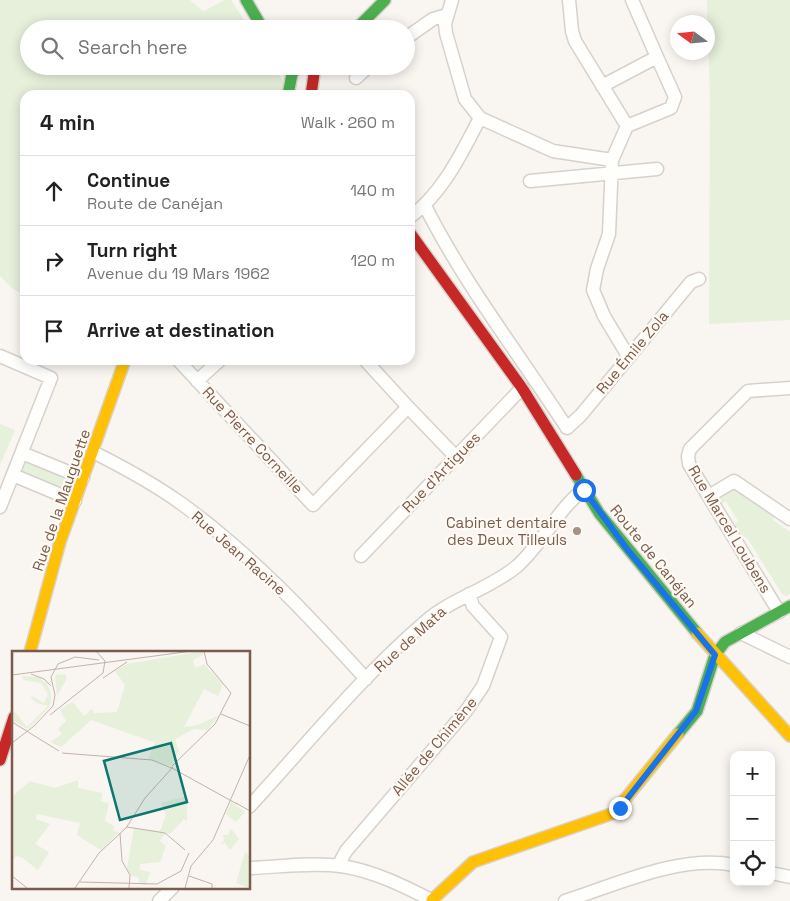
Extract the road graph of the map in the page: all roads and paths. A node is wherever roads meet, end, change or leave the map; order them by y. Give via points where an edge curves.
1 (246, 0) edge
2 (385, 0) edge
3 (452, 0) edge
4 (569, 0) edge
5 (632, 0) edge
6 (447, 15) junction
7 (258, 20) edge
8 (365, 20) edge
9 (415, 32) edge
10 (657, 57) junction
11 (292, 75) edge
12 (313, 75) edge
13 (359, 75) edge
14 (356, 78) dead end
15 (602, 86) junction
16 (289, 90) edge
17 (312, 90) edge
18 (480, 118) junction
19 (626, 126) junction
20 (612, 160) junction
21 (657, 169) dead end
22 (611, 174) junction
23 (530, 181) dead end
24 (425, 206) junction
25 (415, 213) edge
26 (415, 240) edge
27 (699, 279) dead end
28 (0, 356) edge
29 (628, 356) junction
30 (20, 365) edge
31 (21, 365) edge
32 (123, 365) edge
33 (183, 365) edge
34 (215, 365) edge
35 (370, 365) edge
36 (198, 381) junction
37 (522, 388) junction
38 (790, 388) edge
39 (408, 406) junction
40 (93, 452) junction
41 (22, 454) junction
42 (455, 456) junction
43 (13, 475) junction
44 (83, 478) junction
45 (584, 490) junction
46 (709, 496) junction
47 (75, 501) junction
48 (0, 507) edge
49 (790, 519) edge
50 (361, 556) dead end
51 (469, 594) junction
52 (784, 609) edge
53 (741, 633) junction
54 (30, 651) edge
55 (715, 655) junction
56 (790, 657) edge
57 (366, 679) junction
58 (8, 724) edge
59 (790, 736) edge
60 (0, 760) edge
61 (250, 806) edge
62 (730, 865) edge
63 (338, 866) junction
64 (250, 868) edge
65 (775, 874) edge
66 (790, 877) edge
67 (172, 888) edge
68 (159, 901) edge
69 (433, 901) edge
70 (565, 901) edge

1 - 7 street
2 - 8 street
3 - 6 street
4 - 15 street via 575,41
5 - 10 street
6 - 9 street
6 - 18 street via 446,33 465,99
10 - 15 street
10 - 19 street via 675,97 674,103 671,108
11 - 16 street
12 - 17 street
13 - 14 street
15 - 19 street
18 - 20 street via 553,151
18 - 24 street via 442,185
19 - 20 street
20 - 22 street
21 - 22 street
22 - 23 street
22 - 29 street via 609,234 593,290
24 - 25 street
24 - 29 street, Rue Émile Zola via 471,288 567,428
26 - 37 street, Route de Canéjan
27 - 29 street, Rue Émile Zola via 691,282
28 - 30 street
31 - 41 street via 51,378
32 - 40 street, Rue de la Mauguette
33 - 36 street, Rue Pierre Corneille
34 - 36 street
35 - 39 street
36 - 39 street, Rue Pierre Corneille via 313,506
37 - 42 street, Rue d'Artigues
37 - 45 street, Route de Canéjan
38 - 46 street, Rue Marcel Loubens via 748,391 690,449 689,464
39 - 42 street
40 - 44 street, Rue de la Mauguette
40 - 57 street, Rue Jean Racine via 181,504 238,549 309,616
41 - 43 street
41 - 44 street
42 - 50 street, Rue d'Artigues
43 - 47 street
43 - 48 street
44 - 47 street, Rue de la Mauguette
45 - 51 street, Rue de Mata via 573,498 519,564
45 - 55 street, Route de Canéjan via 627,549
46 - 49 street via 734,481
46 - 52 street, Rue Marcel Loubens
47 - 54 street, Rue de la Mauguette via 51,572
51 - 57 street, Rue de Mata via 450,603 425,622
51 - 63 street, Allée de Chimène via 473,606 501,637 483,686 462,718 346,851
52 - 53 street
53 - 55 street via 725,642
53 - 56 street
55 - 59 street, Route de Canéjan
55 - 69 street via 696,711 620,808 608,816 473,862
57 - 61 street, Rue de Mata
58 - 60 street
62 - 70 street via 680,866
63 - 64 street
63 - 69 street via 392,881
65 - 66 street
67 - 68 street

